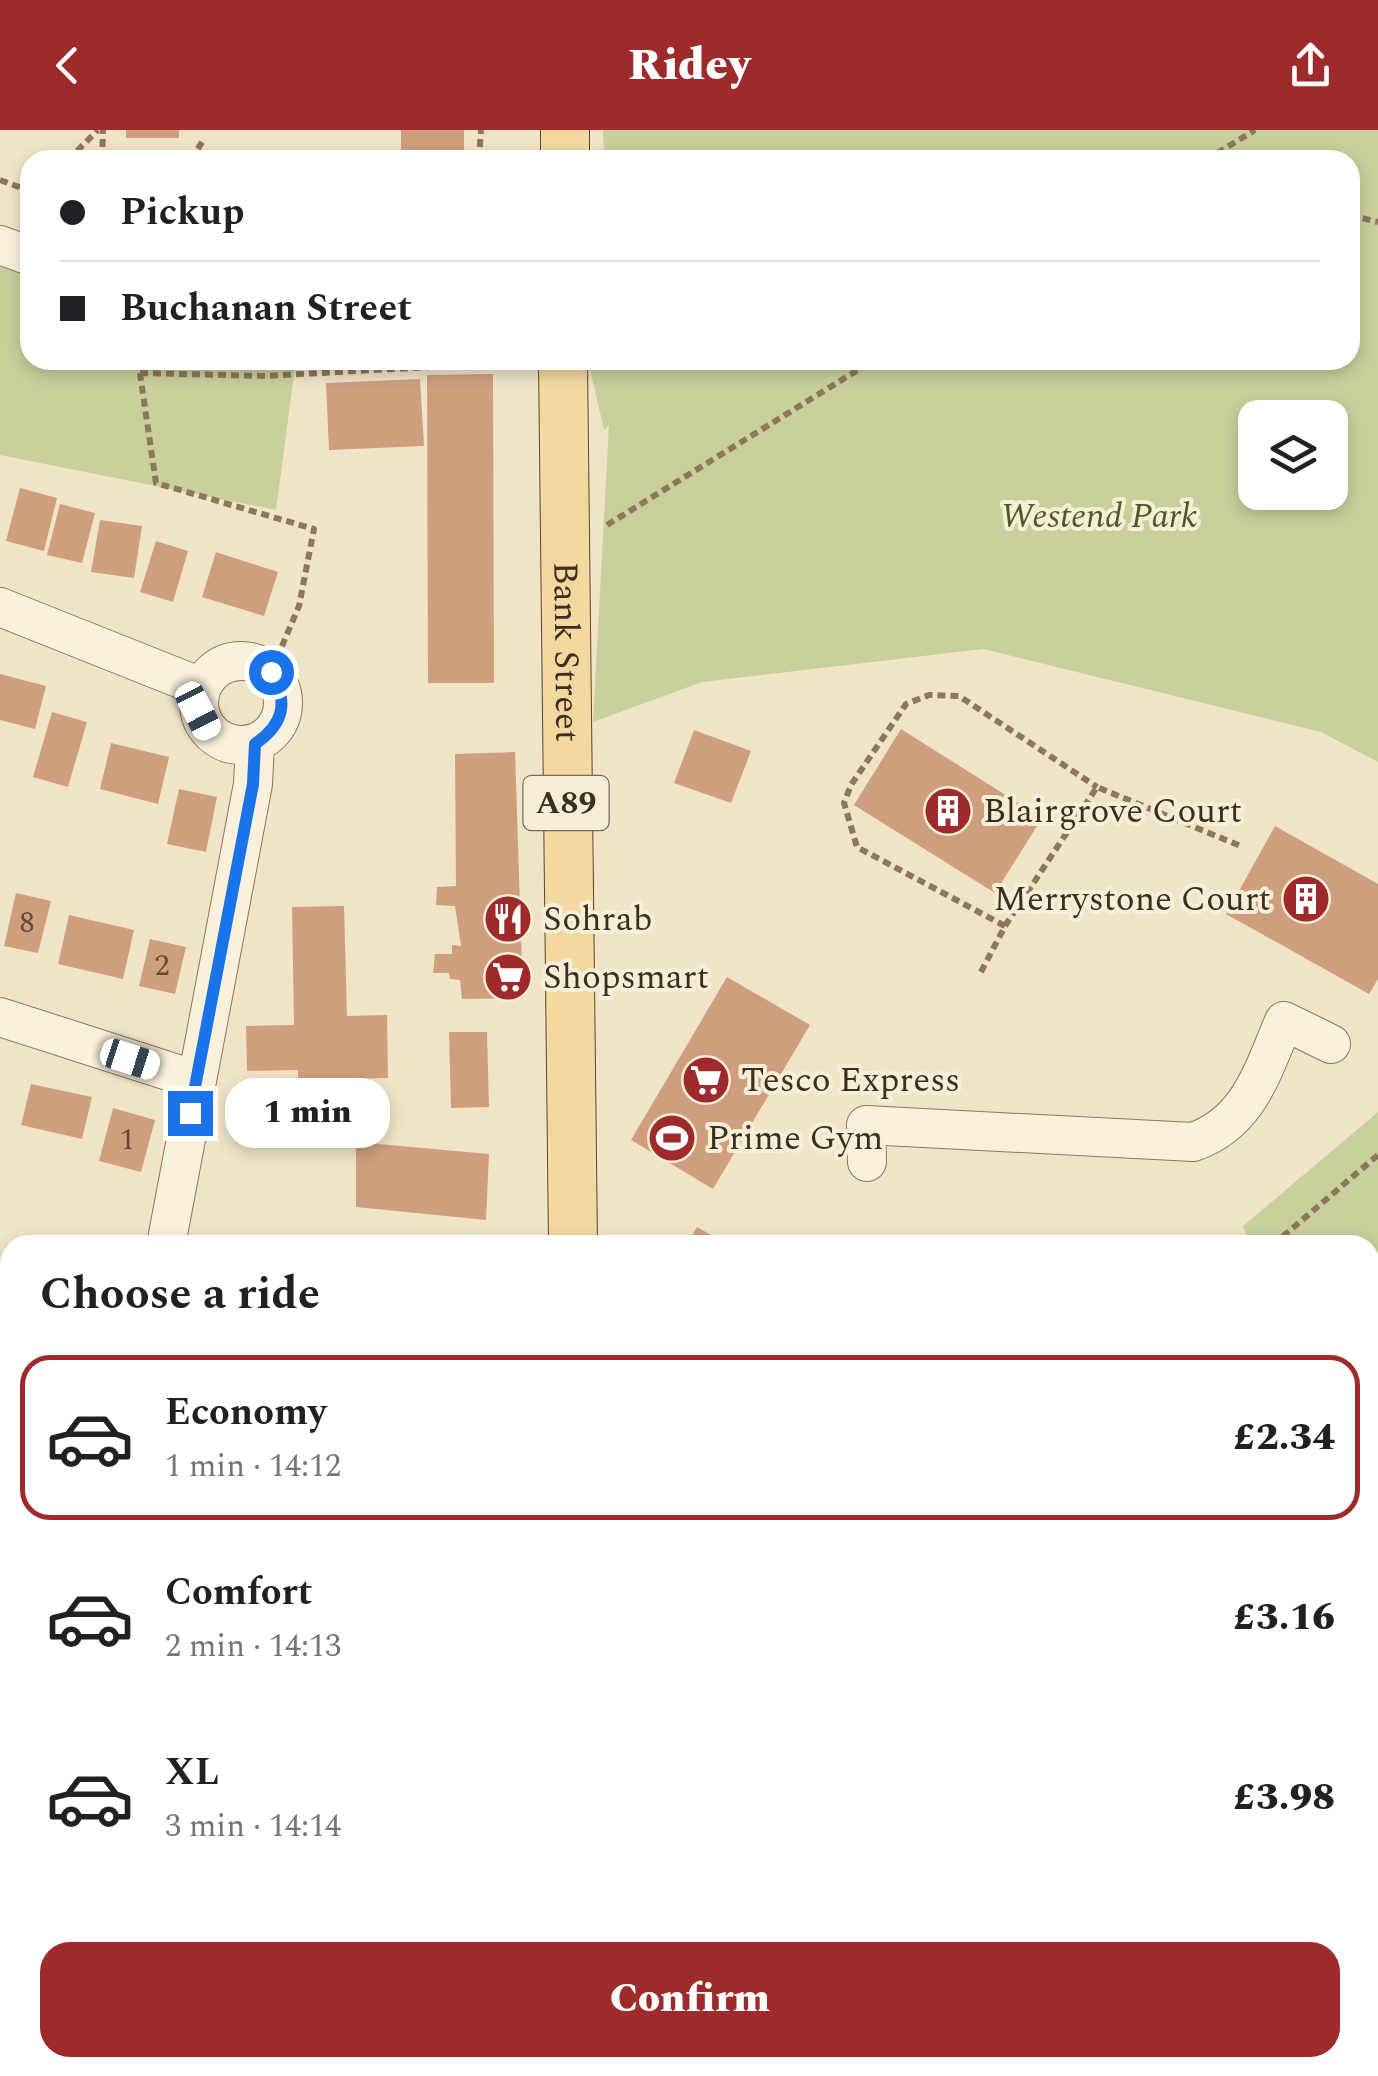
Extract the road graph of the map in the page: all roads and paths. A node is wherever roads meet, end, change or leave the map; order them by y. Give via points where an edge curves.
1 (101, 130) edge
2 (1255, 130) edge
3 (204, 139) dead end
4 (79, 150) edge
5 (197, 150) edge
6 (1222, 150) edge
7 (140, 370) edge
8 (376, 370) edge
9 (562, 370) edge
10 (858, 370) edge
11 (140, 373) junction
12 (599, 530) dead end
13 (0, 607) edge
14 (271, 672) junction
15 (200, 687) junction
16 (255, 744) junction
17 (1097, 787) junction
18 (1242, 847) dead end
19 (1004, 926) junction
20 (981, 972) dead end
21 (0, 1017) edge
22 (1331, 1044) dead end
23 (196, 1080) junction
24 (1378, 1155) edge
25 (867, 1162) dead end
26 (168, 1235) edge
27 (573, 1235) edge
28 (1285, 1235) edge

1 - 4 path
2 - 6 path
3 - 5 path
7 - 11 path
8 - 11 path
9 - 27 main road, Bank Street / A89
10 - 12 path
11 - 14 path via 156,483 314,529 299,606
13 - 15 street
14 - 15 street via 246,660 219,666
14 - 16 street via 282,690 282,712 273,731
15 - 16 street via 198,711 210,733 230,745
16 - 23 street
17 - 18 path
17 - 19 path
17 - 19 path via 960,696 929,695 906,704 890,724 844,803 858,847
19 - 20 path
21 - 23 street
22 - 25 street via 1284,1021 1236,1117 1193,1142 866,1125
23 - 26 street
24 - 28 path

